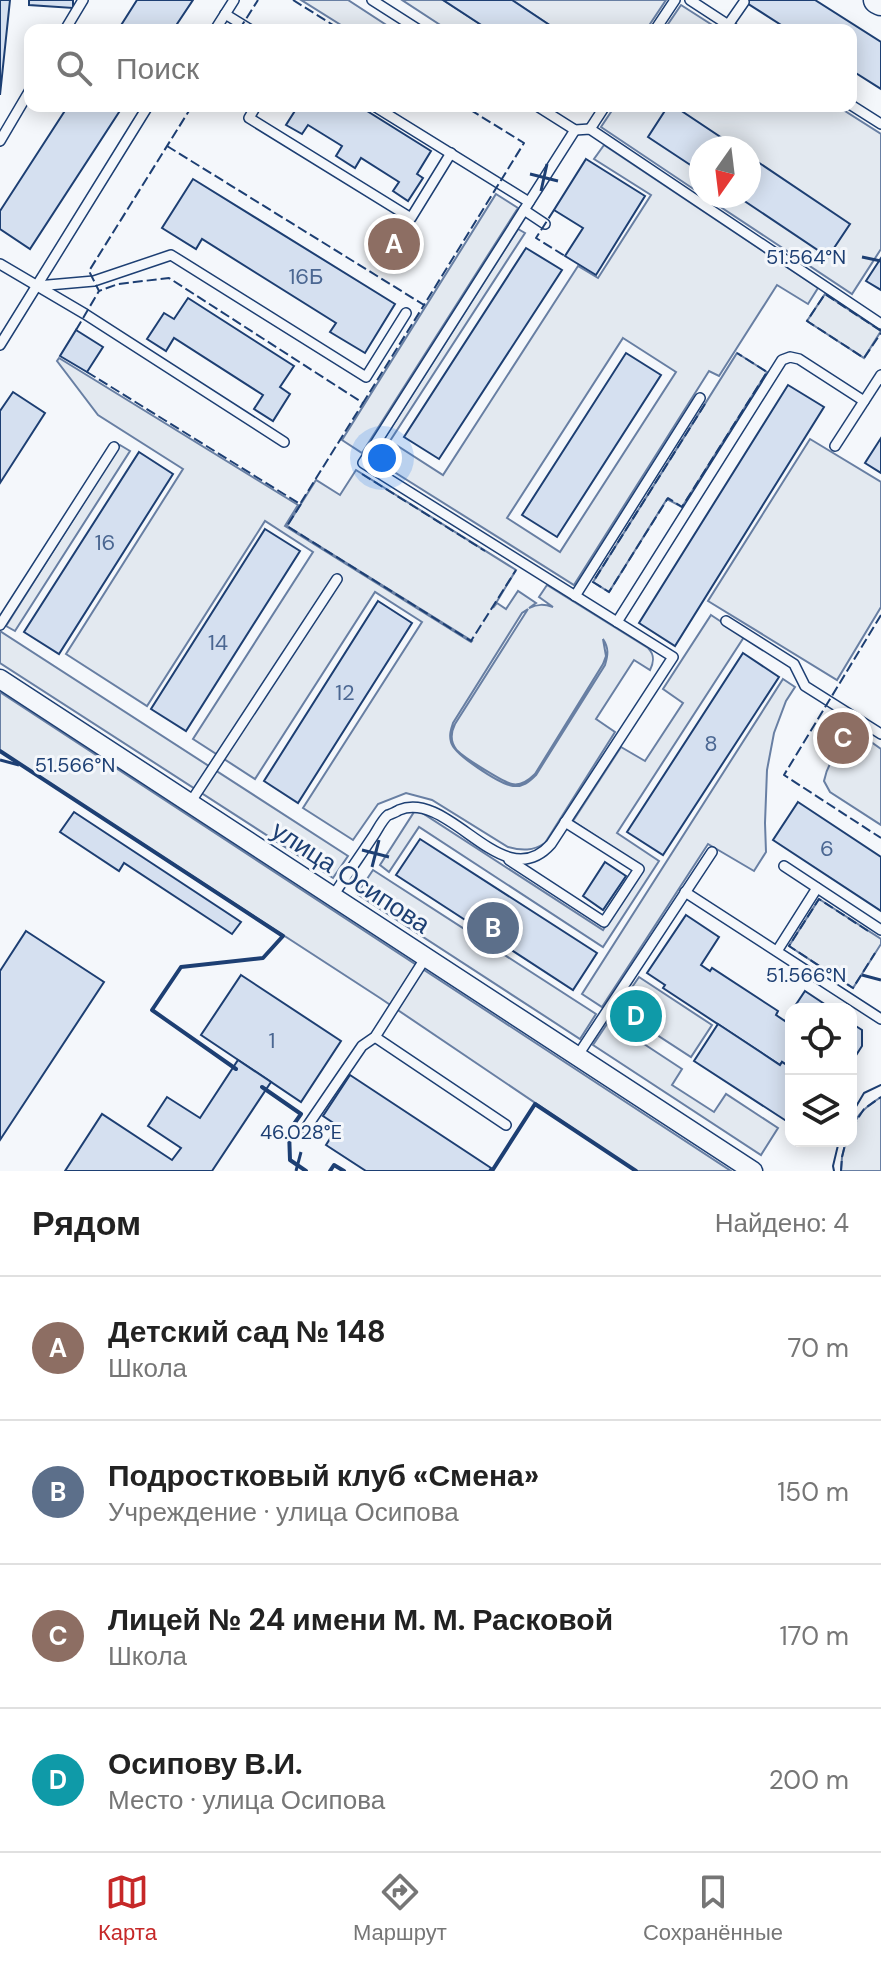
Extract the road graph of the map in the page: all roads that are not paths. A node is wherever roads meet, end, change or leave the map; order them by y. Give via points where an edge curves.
1 (83, 0) edge
2 (234, 0) edge
3 (372, 0) edge
4 (675, 0) edge
5 (690, 0) edge
6 (744, 2) edge
7 (225, 14) junction
8 (69, 24) edge
9 (219, 24) edge
10 (241, 24) edge
11 (410, 24) edge
12 (659, 24) edge
13 (726, 24) edge
14 (734, 24) edge
15 (24, 100) edge
16 (857, 109) edge
17 (144, 112) edge
18 (252, 112) edge
19 (384, 112) edge
20 (546, 112) edge
21 (601, 112) edge
22 (881, 124) edge
23 (590, 129) junction
24 (575, 130) junction
25 (0, 141) edge
26 (451, 153) junction
27 (526, 206) junction
28 (545, 224) dead end
29 (0, 264) edge
30 (37, 286) junction
31 (406, 313) dead end
32 (881, 324) edge
33 (0, 345) edge
34 (881, 375) edge
35 (700, 398) dead end
36 (864, 401) junction
37 (284, 442) dead end
38 (835, 446) dead end
39 (114, 447) dead end
40 (337, 579) dead end
41 (575, 596) junction
42 (726, 621) dead end
43 (617, 622) junction
44 (0, 625) edge
45 (0, 679) edge
46 (881, 734) edge
47 (190, 803) junction
48 (565, 822) junction
49 (712, 852) dead end
50 (503, 856) junction
51 (784, 866) dead end
52 (817, 888) junction
53 (685, 892) junction
54 (333, 896) junction
55 (881, 930) edge
56 (777, 951) junction
57 (426, 957) junction
58 (881, 1019) edge
59 (375, 1037) junction
60 (578, 1055) junction
61 (506, 1125) dead end
62 (306, 1128) dead end
63 (753, 1171) edge

1 - 8 lane
2 - 7 lane
3 - 11 lane
4 - 12 lane
5 - 13 lane
6 - 14 lane
7 - 9 lane
7 - 10 lane
15 - 25 lane
16 - 22 lane
17 - 30 lane
18 - 26 lane via 249,118 411,218
19 - 26 lane
20 - 24 lane
21 - 23 lane
23 - 24 lane
23 - 32 lane
24 - 27 lane
26 - 27 lane
27 - 28 lane
27 - 41 lane via 363,463
29 - 30 lane
30 - 31 lane via 94,281 171,255 366,377
30 - 33 lane
30 - 37 lane
34 - 36 lane
35 - 41 lane
36 - 38 lane
36 - 43 lane via 799,359 782,360
39 - 44 lane
40 - 47 lane
41 - 43 lane
42 - 46 lane via 794,664 805,686
43 - 48 lane via 673,657
45 - 47 street, улица Осипова
47 - 54 street, улица Осипова
48 - 50 lane via 542,854 519,860
48 - 50 lane via 639,869 604,922
49 - 53 lane
50 - 54 lane via 428,810 409,806 388,815
51 - 52 lane
52 - 55 lane
52 - 56 lane
53 - 56 lane
53 - 60 lane
54 - 57 street, улица Осипова
56 - 58 lane
57 - 59 lane
57 - 60 street, улица Осипова
59 - 61 lane
59 - 62 lane via 362,1046
60 - 63 street, улица Осипова

